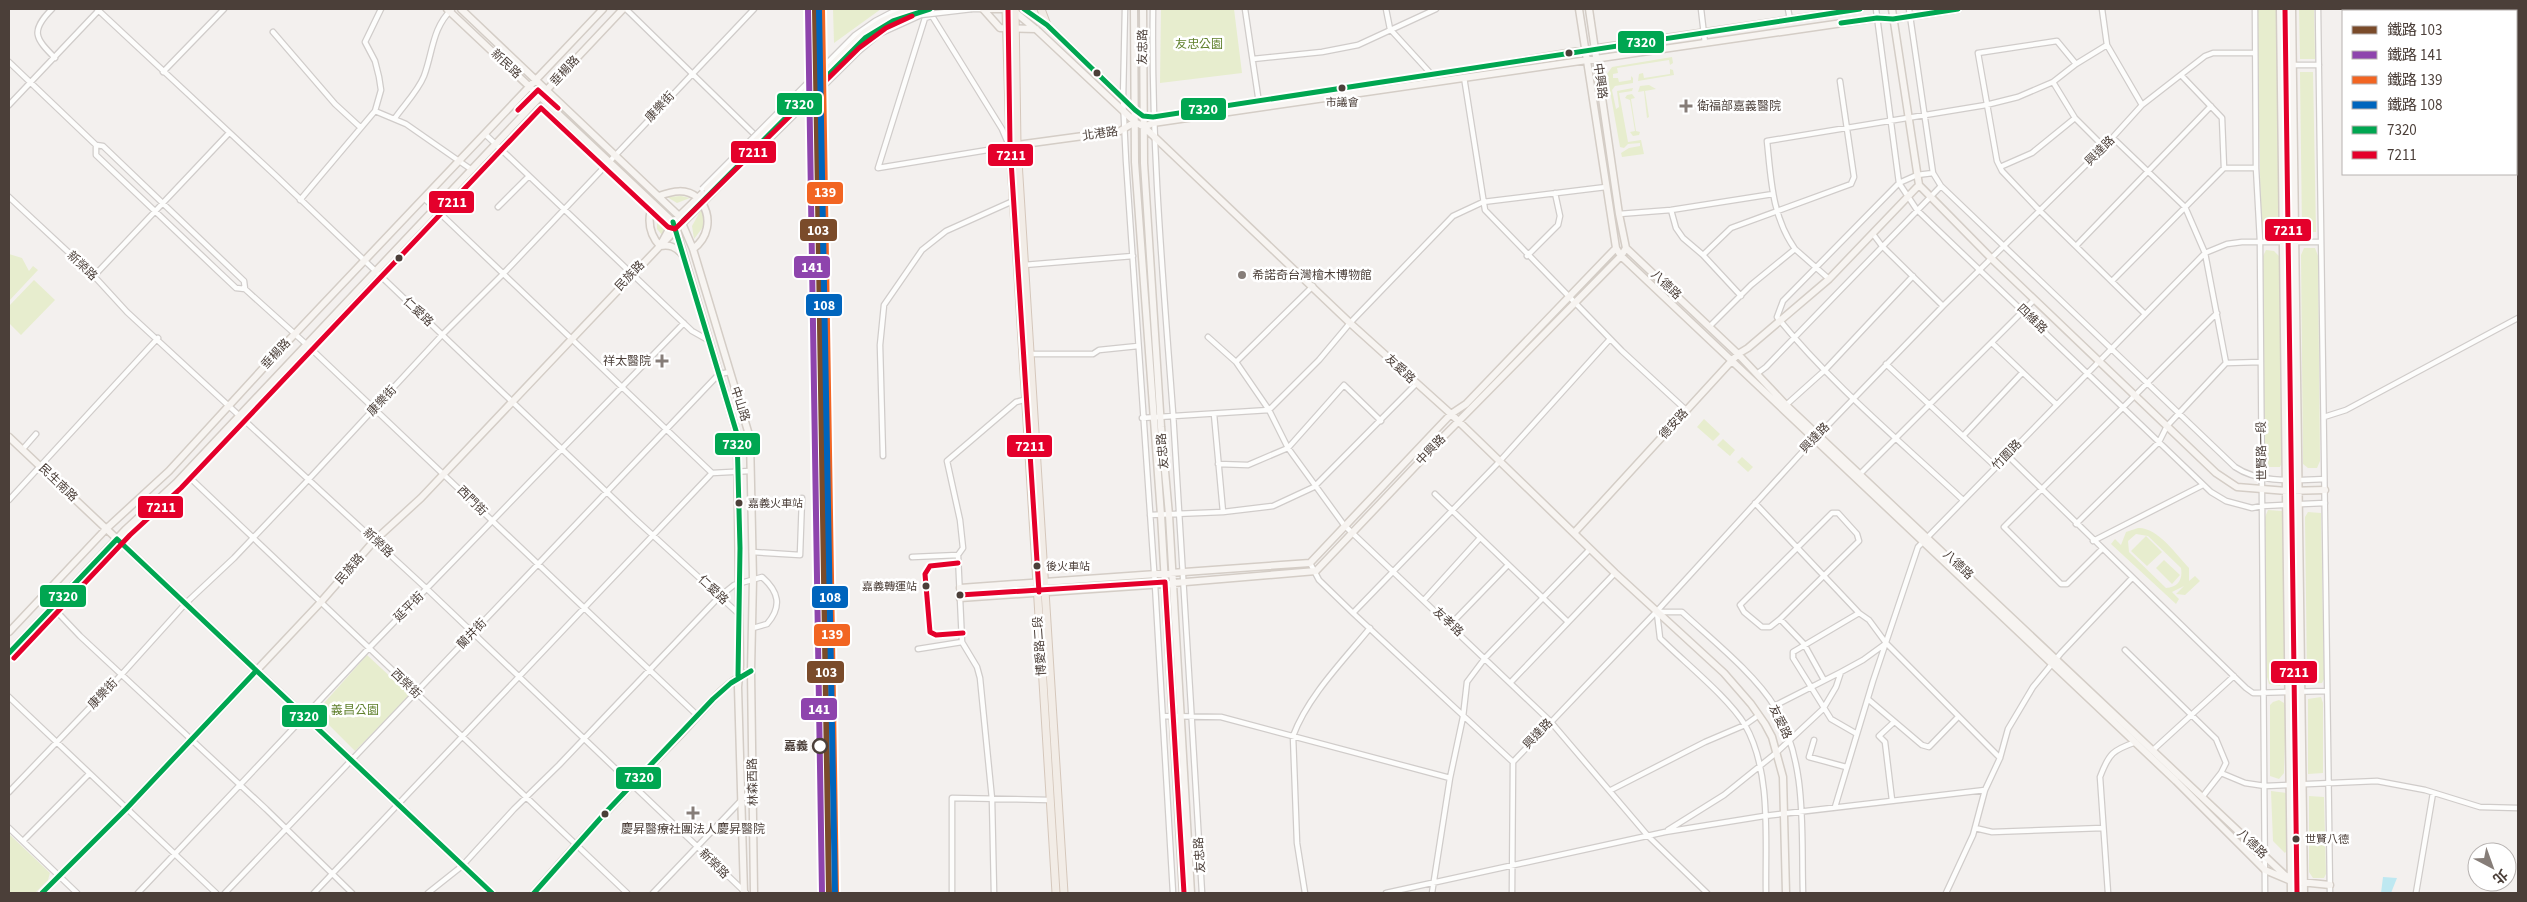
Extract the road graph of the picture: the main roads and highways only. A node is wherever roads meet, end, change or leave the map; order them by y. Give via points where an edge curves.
1 (1006, 9) edge
2 (1041, 9) edge
3 (1015, 10) edge
4 (1047, 25) road end
5 (1014, 146) junction
6 (1028, 399) junction
7 (1056, 893) edge
8 (1064, 893) edge

1 - 5 main road, 博愛路二段
2 - 4 main road
3 - 5 main road, 博愛路二段
5 - 6 main road, 博愛路二段 via 1030,355
5 - 6 main road, 博愛路二段 via 1013,201 1021,348
6 - 7 main road, 博愛路二段 via 1036,593
6 - 8 main road, 博愛路二段 via 1046,582

